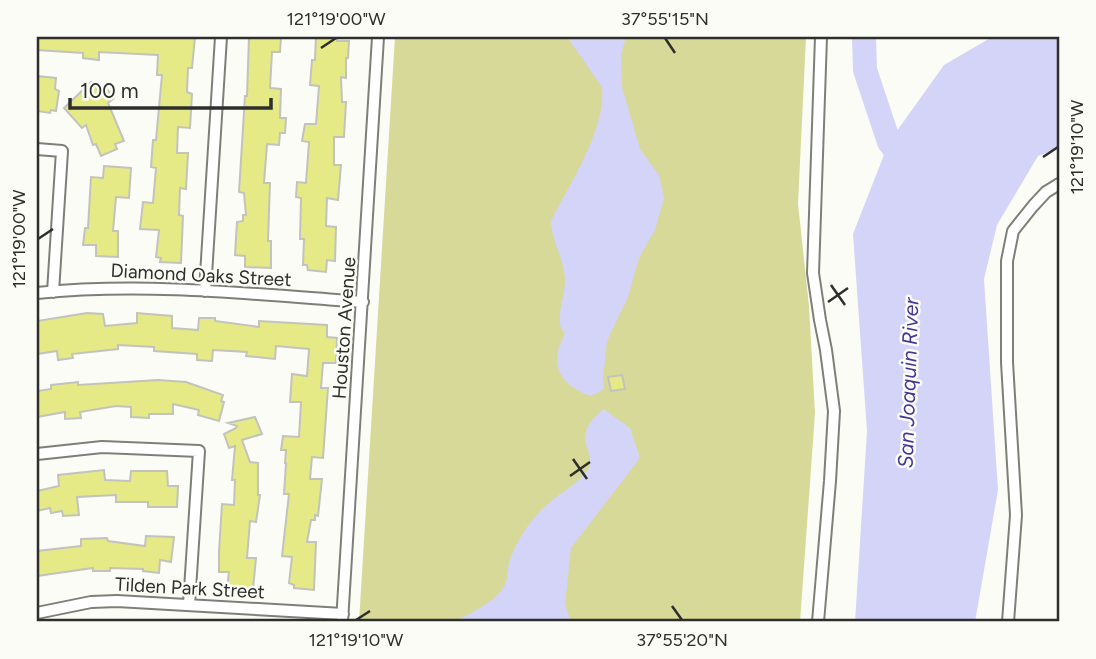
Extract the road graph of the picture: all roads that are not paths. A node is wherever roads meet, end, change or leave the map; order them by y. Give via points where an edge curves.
1 (221, 37) edge
2 (378, 37) edge
3 (821, 37) edge
4 (37, 149) edge
5 (1059, 184) edge
6 (205, 291) junction
7 (53, 292) junction
8 (37, 293) edge
9 (363, 302) junction
10 (37, 454) edge
11 (189, 605) junction
12 (37, 613) edge
13 (342, 618) edge
14 (818, 622) edge
15 (1007, 622) edge

1 - 6 street
2 - 9 street, Houston Avenue
3 - 14 street via 813,273 834,411
4 - 7 street via 62,151
5 - 15 street via 1013,231 1007,261 1007,362 1016,514
6 - 7 street, Diamond Oaks Street via 138,287
6 - 9 street, Diamond Oaks Street
7 - 8 street, Diamond Oaks Street
9 - 13 street, Houston Avenue
10 - 11 street via 102,447 199,451
11 - 12 street, Tilden Park Street via 90,602
11 - 13 street, Tilden Park Street

